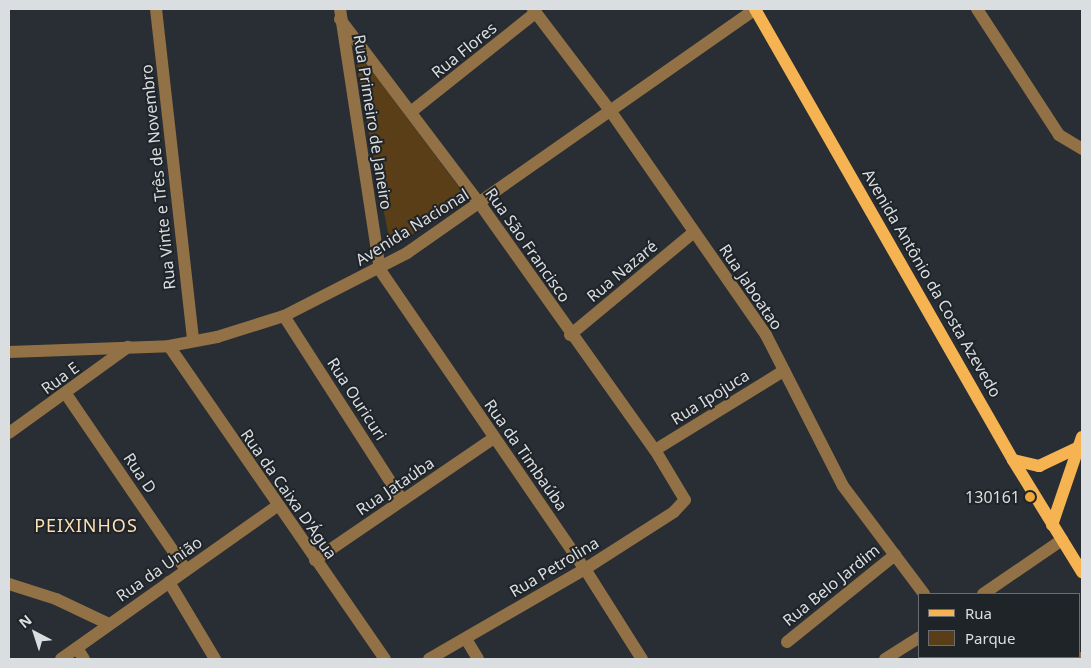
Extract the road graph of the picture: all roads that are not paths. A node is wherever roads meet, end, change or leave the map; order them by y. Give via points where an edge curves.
1 (156, 9) edge
2 (755, 9) edge
3 (977, 9) edge
4 (534, 11) edge
5 (340, 14) edge
6 (609, 109) junction
7 (412, 111) junction
8 (1082, 149) edge
9 (480, 204) junction
10 (694, 232) junction
11 (380, 270) junction
12 (284, 316) junction
13 (570, 335) junction
14 (193, 341) junction
15 (169, 346) junction
16 (128, 347) junction
17 (9, 350) edge
18 (782, 372) junction
19 (66, 394) junction
20 (9, 433) edge
21 (494, 438) junction
22 (1081, 442) edge
23 (656, 450) junction
24 (1013, 460) junction
25 (684, 493) joint
26 (402, 500) junction
27 (277, 506) junction
28 (1052, 526) junction
29 (1062, 540) junction
30 (896, 555) junction
31 (315, 560) junction
32 (585, 568) junction
33 (186, 570) junction
34 (1082, 572) edge
35 (169, 582) junction
36 (9, 584) edge
37 (923, 593) edge
38 (984, 593) edge
39 (109, 624) junction
40 (918, 638) edge
41 (466, 639) junction
42 (787, 642) dead end
43 (77, 648) junction
44 (887, 658) edge
45 (61, 659) edge
46 (84, 659) edge
47 (215, 659) edge
48 (384, 659) edge
49 (429, 659) edge
50 (478, 659) edge
51 (642, 659) edge

1 - 14 street, Rua Vinte e Três de Novembro
2 - 6 street, Avenida Nacional
2 - 24 main road, Avenida Antônio da Costa Azevedo
3 - 8 street via 1055,129
4 - 6 street, Rua Jaboatao
4 - 7 street, Rua Flores
5 - 7 street, Rua São Francisco
5 - 11 street, Rua Primeiro de Janeiro
6 - 9 street, Avenida Nacional
6 - 10 street, Rua Jaboatao
7 - 9 street, Rua São Francisco
9 - 11 street, Avenida Nacional
9 - 13 street, Rua São Francisco
10 - 13 street, Rua Nazaré
10 - 18 street, Rua Jaboatao via 766,335
11 - 12 street, Avenida Nacional
11 - 21 street, Rua da Timbaúba
12 - 14 street, Avenida Nacional
12 - 26 street, Rua Ouricuri
13 - 23 street, Rua São Francisco
14 - 15 street, Avenida Nacional
15 - 16 street, Avenida Nacional
15 - 27 street, Rua da Caixa D'Água
16 - 17 street, Avenida Nacional
16 - 19 street, Rua E
18 - 23 street, Rua Ipojuca
18 - 30 street, Rua Jaboatao via 843,486
19 - 20 street, Rua E
19 - 33 street, Rua D
21 - 26 street, Rua Jataúba
21 - 32 street, Rua da Timbaúba
22 - 24 main road via 1038,466
22 - 28 main road
23 - 25 street, Rua São Francisco
24 - 28 main road, Avenida Antônio da Costa Azevedo
25 - 32 street, Rua Petrolina via 683,506
26 - 31 street, Rua Jataúba
27 - 31 street, Rua da Caixa D'Água
27 - 33 street, Rua da União
28 - 29 main road, Avenida Antônio da Costa Azevedo
29 - 34 main road, Avenida Antônio da Costa Azevedo
29 - 38 street
30 - 37 street, Rua Jaboatao
30 - 42 street, Rua Belo Jardim
31 - 48 street, Rua da Caixa D'Água
32 - 41 street, Rua Petrolina
32 - 51 street, Rua da Timbaúba
33 - 35 street, Rua da União
35 - 39 street, Rua da União
35 - 47 street
36 - 39 street via 56,599
39 - 43 street, Rua da União
40 - 44 street
41 - 49 street, Rua Petrolina
41 - 50 street
43 - 45 street, Rua da União
43 - 46 street

